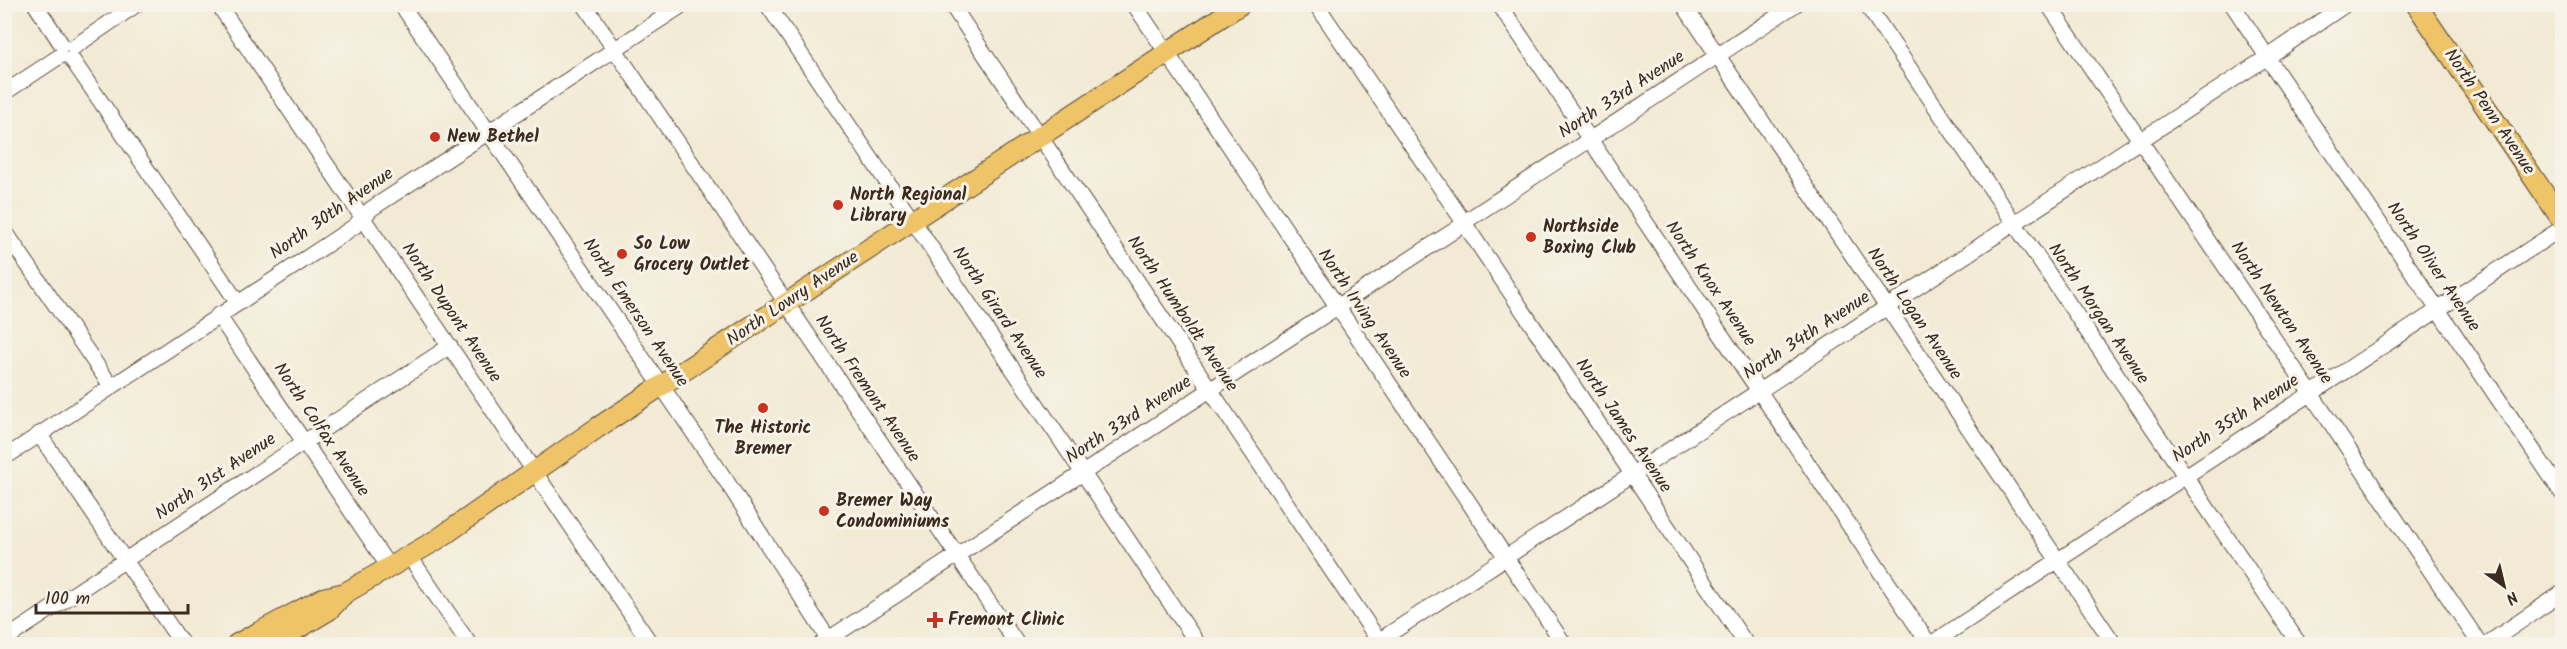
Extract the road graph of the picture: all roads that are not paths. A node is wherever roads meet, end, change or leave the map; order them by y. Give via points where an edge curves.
1 (35, 4) edge
2 (137, 4) edge
3 (218, 4) edge
4 (401, 4) edge
5 (584, 4) edge
6 (684, 4) edge
7 (767, 4) edge
8 (951, 4) edge
9 (1134, 4) edge
10 (1241, 4) edge
11 (1316, 4) edge
12 (1499, 4) edge
13 (1683, 4) edge
14 (1796, 4) edge
15 (1866, 4) edge
16 (2048, 4) edge
17 (2232, 4) edge
18 (2346, 4) edge
19 (2416, 4) edge
20 (613, 50) junction
21 (67, 51) junction
22 (1167, 54) junction
23 (1717, 56) junction
24 (2268, 57) junction
25 (4, 93) edge
26 (488, 132) junction
27 (1040, 137) junction
28 (1589, 140) junction
29 (2140, 140) junction
30 (363, 218) junction
31 (913, 220) junction
32 (2562, 220) edge
33 (1464, 223) junction
34 (2014, 224) junction
35 (2562, 228) edge
36 (4, 230) edge
37 (238, 303) junction
38 (787, 304) junction
39 (1886, 307) junction
40 (1336, 308) junction
41 (2438, 311) junction
42 (218, 315) junction
43 (450, 346) junction
44 (111, 386) junction
45 (662, 386) junction
46 (1210, 391) junction
47 (1759, 391) junction
48 (2312, 393) junction
49 (39, 434) junction
50 (305, 441) junction
51 (4, 458) edge
52 (534, 471) junction
53 (1082, 474) junction
54 (1631, 475) junction
55 (2184, 476) junction
56 (2562, 493) edge
57 (958, 556) junction
58 (410, 557) junction
59 (1505, 558) junction
60 (125, 561) junction
61 (2057, 561) junction
62 (389, 567) junction
63 (345, 593) junction
64 (2562, 593) edge
65 (4, 640) edge
66 (281, 642) edge
67 (828, 643) edge
68 (1378, 643) edge
69 (182, 645) edge
70 (237, 645) edge
71 (469, 645) edge
72 (651, 645) edge
73 (1017, 645) edge
74 (1198, 645) edge
75 (1564, 645) edge
76 (1746, 645) edge
77 (1930, 645) edge
78 (2114, 645) edge
79 (2299, 645) edge
80 (2480, 645) edge
81 (2487, 645) edge

1 - 21 street
2 - 21 street
3 - 30 street, North Dupont Avenue
4 - 26 street, North Emerson Avenue
5 - 20 street, North Fremont Avenue
6 - 20 street, North 30th Avenue
7 - 31 street, North Girard Avenue
8 - 27 street, North Humboldt Avenue
9 - 22 street, North Irving Avenue
10 - 22 main road, North Lowry Avenue
11 - 33 street, North James Avenue
12 - 28 street, North Knox Avenue
13 - 23 street, North Logan Avenue
14 - 23 street, North 33rd Avenue
15 - 34 street, North Morgan Avenue
16 - 29 street, North Newton Avenue
17 - 24 street, North Oliver Avenue
18 - 24 street, North 34th Avenue
19 - 32 main road, North Penn Avenue
20 - 26 street, North 30th Avenue
20 - 38 street, North Fremont Avenue
21 - 25 street
21 - 37 street
22 - 27 main road, North Lowry Avenue
22 - 40 street, North Irving Avenue
23 - 28 street, North 33rd Avenue
23 - 39 street, North Logan Avenue
24 - 29 street, North 34th Avenue
24 - 41 street, North Oliver Avenue
26 - 30 street, North 30th Avenue via 371,208
26 - 45 street, North Emerson Avenue
27 - 31 main road, North Lowry Avenue
27 - 46 street, North Humboldt Avenue
28 - 33 street, North 33rd Avenue
28 - 47 street, North Knox Avenue
29 - 34 street, North 34th Avenue
29 - 48 street, North Newton Avenue
30 - 37 street, North 30th Avenue
30 - 43 street, North Dupont Avenue
31 - 38 main road, North Lowry Avenue
31 - 53 street, North Girard Avenue
33 - 40 street, North 33rd Avenue
33 - 54 street, North James Avenue
34 - 39 street, North 34th Avenue
34 - 55 street, North Morgan Avenue
35 - 41 street, North 35th Avenue
36 - 44 street
37 - 42 street, North 30th Avenue
38 - 45 main road, North Lowry Avenue
38 - 57 street, North Fremont Avenue
39 - 47 street, North 34th Avenue
39 - 61 street, North Logan Avenue
40 - 46 street, North 33rd Avenue
40 - 59 street, North Irving Avenue
41 - 48 street, North 35th Avenue
41 - 56 street, North Oliver Avenue
42 - 44 street, North 30th Avenue
42 - 50 street, North Colfax Avenue
43 - 50 street, North 31st Avenue
43 - 52 street, North Dupont Avenue
44 - 49 street, North 30th Avenue
45 - 52 main road, North Lowry Avenue
45 - 67 street, North Emerson Avenue
46 - 53 street, North 33rd Avenue
46 - 68 street, North Humboldt Avenue
47 - 54 street, North 34th Avenue
47 - 77 street, North Knox Avenue
48 - 55 street, North 35th Avenue
48 - 80 street, North Newton Avenue
49 - 51 street, North 30th Avenue
49 - 60 street
50 - 60 street, North 31st Avenue
50 - 62 street, North Colfax Avenue
52 - 58 main road, North Lowry Avenue
52 - 72 street, North Dupont Avenue
53 - 57 street, North 33rd Avenue
53 - 74 street, North Girard Avenue
54 - 59 street, North 34th Avenue
54 - 76 street, North James Avenue
55 - 61 street, North 35th Avenue
55 - 79 street, North Morgan Avenue
57 - 67 street, North 33rd Avenue
57 - 73 street, North Fremont Avenue
58 - 62 main road, North Lowry Avenue
58 - 71 street
59 - 68 street, North 34th Avenue
59 - 75 street, North Irving Avenue
60 - 65 street, North 31st Avenue
60 - 69 street
61 - 77 street, North 35th Avenue
61 - 78 street, North Logan Avenue
62 - 63 main road, North Lowry Avenue
63 - 66 main road, North Lowry Avenue via 329,610
63 - 70 main road, North Lowry Avenue via 323,598
64 - 81 street

